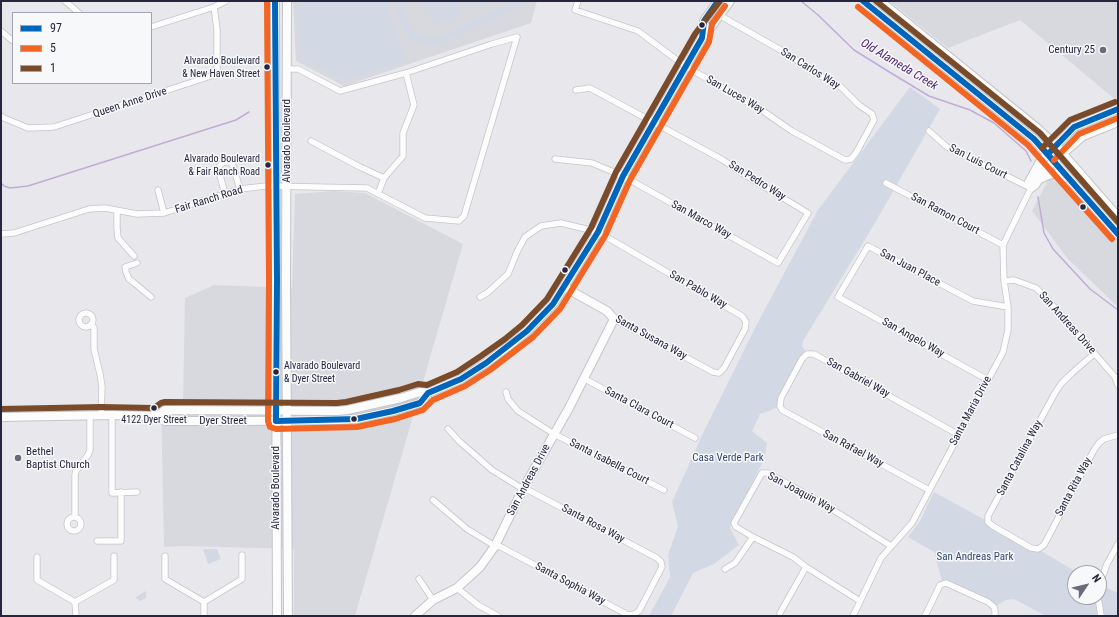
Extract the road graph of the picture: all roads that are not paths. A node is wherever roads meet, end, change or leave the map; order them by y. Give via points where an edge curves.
1 (65, 1) edge
2 (226, 1) edge
3 (275, 1) edge
4 (286, 1) edge
5 (578, 1) edge
6 (730, 1) edge
7 (863, 1) edge
8 (880, 1) edge
9 (715, 2) edge
10 (214, 7) junction
11 (78, 12) edge
12 (720, 15) junction
13 (152, 27) edge
14 (1, 31) edge
15 (702, 38) junction
16 (12, 41) edge
17 (685, 66) junction
18 (287, 69) junction
19 (406, 73) junction
20 (576, 90) dead end
21 (1118, 109) edge
22 (2, 118) edge
23 (654, 122) junction
24 (1118, 122) edge
25 (929, 131) dead end
26 (311, 140) dead end
27 (1056, 146) junction
28 (1048, 154) junction
29 (1062, 154) junction
30 (555, 159) dead end
31 (851, 159) joint
32 (1053, 161) junction
33 (623, 176) junction
34 (384, 178) junction
35 (1069, 179) junction
36 (1038, 181) junction
37 (886, 183) dead end
38 (275, 186) junction
39 (287, 187) junction
40 (1031, 188) junction
41 (240, 189) junction
42 (158, 190) dead end
43 (225, 194) junction
44 (378, 194) junction
45 (117, 211) junction
46 (164, 214) junction
47 (1118, 217) edge
48 (598, 232) junction
49 (1, 234) edge
50 (1118, 234) edge
51 (1003, 245) junction
52 (134, 256) dead end
53 (137, 263) dead end
54 (778, 263) joint
55 (1004, 281) junction
56 (564, 288) junction
57 (151, 297) dead end
58 (480, 297) dead end
59 (838, 297) joint
60 (1008, 307) junction
61 (614, 320) junction
62 (91, 324) dead end
63 (1094, 354) junction
64 (719, 373) joint
65 (583, 378) junction
66 (988, 380) junction
67 (1118, 385) edge
68 (506, 392) dead end
69 (428, 393) junction
70 (780, 406) joint
71 (205, 410) junction
72 (276, 410) junction
73 (288, 411) junction
74 (90, 415) junction
75 (101, 415) junction
76 (112, 415) junction
77 (157, 416) junction
78 (1, 417) edge
79 (170, 421) junction
80 (276, 421) junction
81 (288, 421) junction
82 (448, 428) dead end
83 (554, 434) junction
84 (959, 435) junction
85 (1118, 435) edge
86 (695, 438) dead end
87 (523, 489) junction
88 (664, 490) dead end
89 (929, 490) junction
90 (121, 492) junction
91 (137, 492) dead end
92 (433, 500) dead end
93 (75, 517) dead end
94 (753, 537) junction
95 (97, 541) dead end
96 (1118, 544) edge
97 (495, 546) junction
98 (891, 546) junction
99 (1038, 549) joint
100 (242, 554) dead end
101 (114, 556) dead end
102 (165, 556) dead end
103 (36, 557) dead end
104 (661, 562) joint
105 (1107, 565) edge
106 (806, 567) junction
107 (725, 569) dead end
108 (419, 579) dead end
109 (457, 588) junction
110 (433, 600) junction
111 (860, 601) junction
112 (75, 602) junction
113 (204, 602) junction
114 (1099, 605) edge
115 (780, 613) dead end
116 (76, 616) edge
117 (204, 616) edge
118 (277, 616) edge
119 (288, 616) edge
120 (415, 616) edge
121 (498, 616) edge
122 (853, 616) edge
123 (925, 616) edge
124 (995, 616) edge
125 (1101, 616) edge

1 - 11 street
2 - 10 street
3 - 38 main road, Alvarado Boulevard
4 - 18 main road, Alvarado Boulevard
5 - 17 street, San Luces Way via 575,10 638,31
6 - 12 main road, Dyer Street
7 - 28 main road via 1034,139
8 - 27 main road
9 - 15 main road, Dyer Street via 704,21
10 - 13 street
10 - 22 street, Queen Anne Drive via 218,29 217,74 54,127 28,128
12 - 15 main road, Dyer Street
12 - 31 street, San Carlos Way via 841,87 872,114 874,120
14 - 16 street
15 - 17 main road, Dyer Street
17 - 23 main road, Dyer Street
17 - 31 street, San Luces Way via 760,109 792,131 845,160
18 - 19 street via 298,69 340,90
18 - 39 main road, Alvarado Boulevard
19 - 34 street via 414,105 403,132 403,156
19 - 44 street, Fair Ranch Road via 517,37 464,216 459,221 425,218
20 - 23 street via 590,88
21 - 27 main road, Santa Maria Drive via 1074,127
23 - 33 main road, Dyer Street
23 - 54 street, San Pedro Way via 723,160 808,213
24 - 29 main road, Santa Maria Drive via 1083,136
25 - 40 street, San Luis Court via 947,147
26 - 34 street
27 - 28 main road, Santa Maria Drive
27 - 29 main road
28 - 32 main road
28 - 40 main road, Santa Maria Drive via 1040,162 1029,182
29 - 32 main road, Santa Maria Drive
29 - 47 main road
30 - 33 street, San Marco Way via 592,163
32 - 35 main road
32 - 36 main road, Santa Maria Drive
33 - 48 main road, Dyer Street
33 - 54 street, San Marco Way
34 - 44 street
35 - 36 main road via 1052,174
35 - 50 main road
36 - 40 main road, Santa Maria Drive
37 - 51 street, San Ramon Court
38 - 39 street, Fair Ranch Road
38 - 41 street, Fair Ranch Road
38 - 72 main road, Alvarado Boulevard
39 - 44 street, Fair Ranch Road via 367,188
39 - 73 main road, Alvarado Boulevard
40 - 51 street, Santa Maria Drive
41 - 43 street, Fair Ranch Road
41 - 43 street via 232,163 223,162 218,168
42 - 46 street
43 - 46 street, Fair Ranch Road
45 - 46 street, Fair Ranch Road
45 - 49 street, Fair Ranch Road via 104,208 89,209 14,233
45 - 52 street via 118,238
48 - 56 main road, Dyer Street
48 - 58 street, San Pablo Way via 561,223 541,226 525,237 508,274
48 - 64 street, San Pablo Way via 742,316 746,322 744,329
51 - 55 street, Santa Maria Drive
53 - 57 street via 125,267 126,272 130,279
55 - 60 street, Santa Maria Drive
55 - 63 street, San Andreas Drive via 1014,280 1036,288
56 - 61 main road, Santa Susana Way via 607,311
56 - 69 main road, Dyer Street via 553,304 510,345 461,379
59 - 60 street, San Juan Place via 868,246 973,301
59 - 66 street, San Angelo Way
60 - 66 street, Santa Maria Drive via 1008,330 1003,352
61 - 64 street, Santa Susana Way
61 - 65 main road, San Andreas Drive
62 - 75 street via 94,328 94,349 102,387
63 - 67 street, San Andreas Drive via 1115,377
63 - 99 street, Santa Catalina Way via 1072,373 1055,393 988,516 988,522 993,526 1031,548
65 - 83 main road, San Andreas Drive
65 - 86 street, Santa Clara Court
66 - 84 street, Santa Maria Drive
68 - 83 street, Santa Isabella Court via 508,399 518,411
69 - 73 main road, Dyer Street via 420,392 347,410
69 - 81 main road, Dyer Street via 420,403 356,419
70 - 84 street, San Gabriel Way via 781,398 802,358 806,354 814,354
70 - 89 street, San Rafael Way via 782,410
71 - 72 main road, Dyer Street
71 - 77 main road, Dyer Street via 165,410
71 - 79 main road via 199,416 176,416
72 - 73 main road, Dyer Street
72 - 80 main road, Alvarado Boulevard
73 - 81 main road, Alvarado Boulevard
74 - 75 main road, Dyer Street
74 - 78 main road, Dyer Street
74 - 93 street via 90,450 75,475
75 - 76 main road, Dyer Street
76 - 77 main road, Dyer Street
76 - 90 street via 112,492
77 - 79 main road, Dyer Street
79 - 80 main road, Dyer Street
80 - 81 main road, Dyer Street
80 - 118 main road, Alvarado Boulevard
81 - 119 main road, Alvarado Boulevard
82 - 87 street, Santa Rosa Way via 492,470
83 - 87 main road, San Andreas Drive
83 - 88 street, Santa Isabella Court
84 - 89 street, Santa Maria Drive
85 - 99 street, Santa Rita Way via 1104,439 1094,450 1044,545
87 - 97 main road, San Andreas Drive
87 - 104 street, Santa Rosa Way
89 - 98 street, Santa Maria Drive via 912,523
90 - 91 street
90 - 95 street via 121,541
92 - 97 street, Santa Sophia Way via 467,529
94 - 98 street, San Joaquin Way via 736,527 734,523 762,474 768,473
94 - 106 street via 793,557
94 - 107 street via 735,563
96 - 105 street
97 - 104 street, Santa Sophia Way via 628,615 639,611 662,567
97 - 109 main road, San Andreas Drive via 480,567
98 - 111 street, Santa Maria Drive via 881,558
100 - 113 street via 242,579
101 - 112 street via 114,580
102 - 113 street via 165,579
103 - 112 street via 37,580
106 - 111 street
106 - 115 street
108 - 110 street
109 - 110 main road, San Andreas Drive
109 - 121 street via 478,605
110 - 120 main road, San Andreas Drive
111 - 122 street, Santa Maria Drive
112 - 116 street
113 - 117 street
114 - 125 street
123 - 124 street via 940,585 946,583 988,602 994,607

